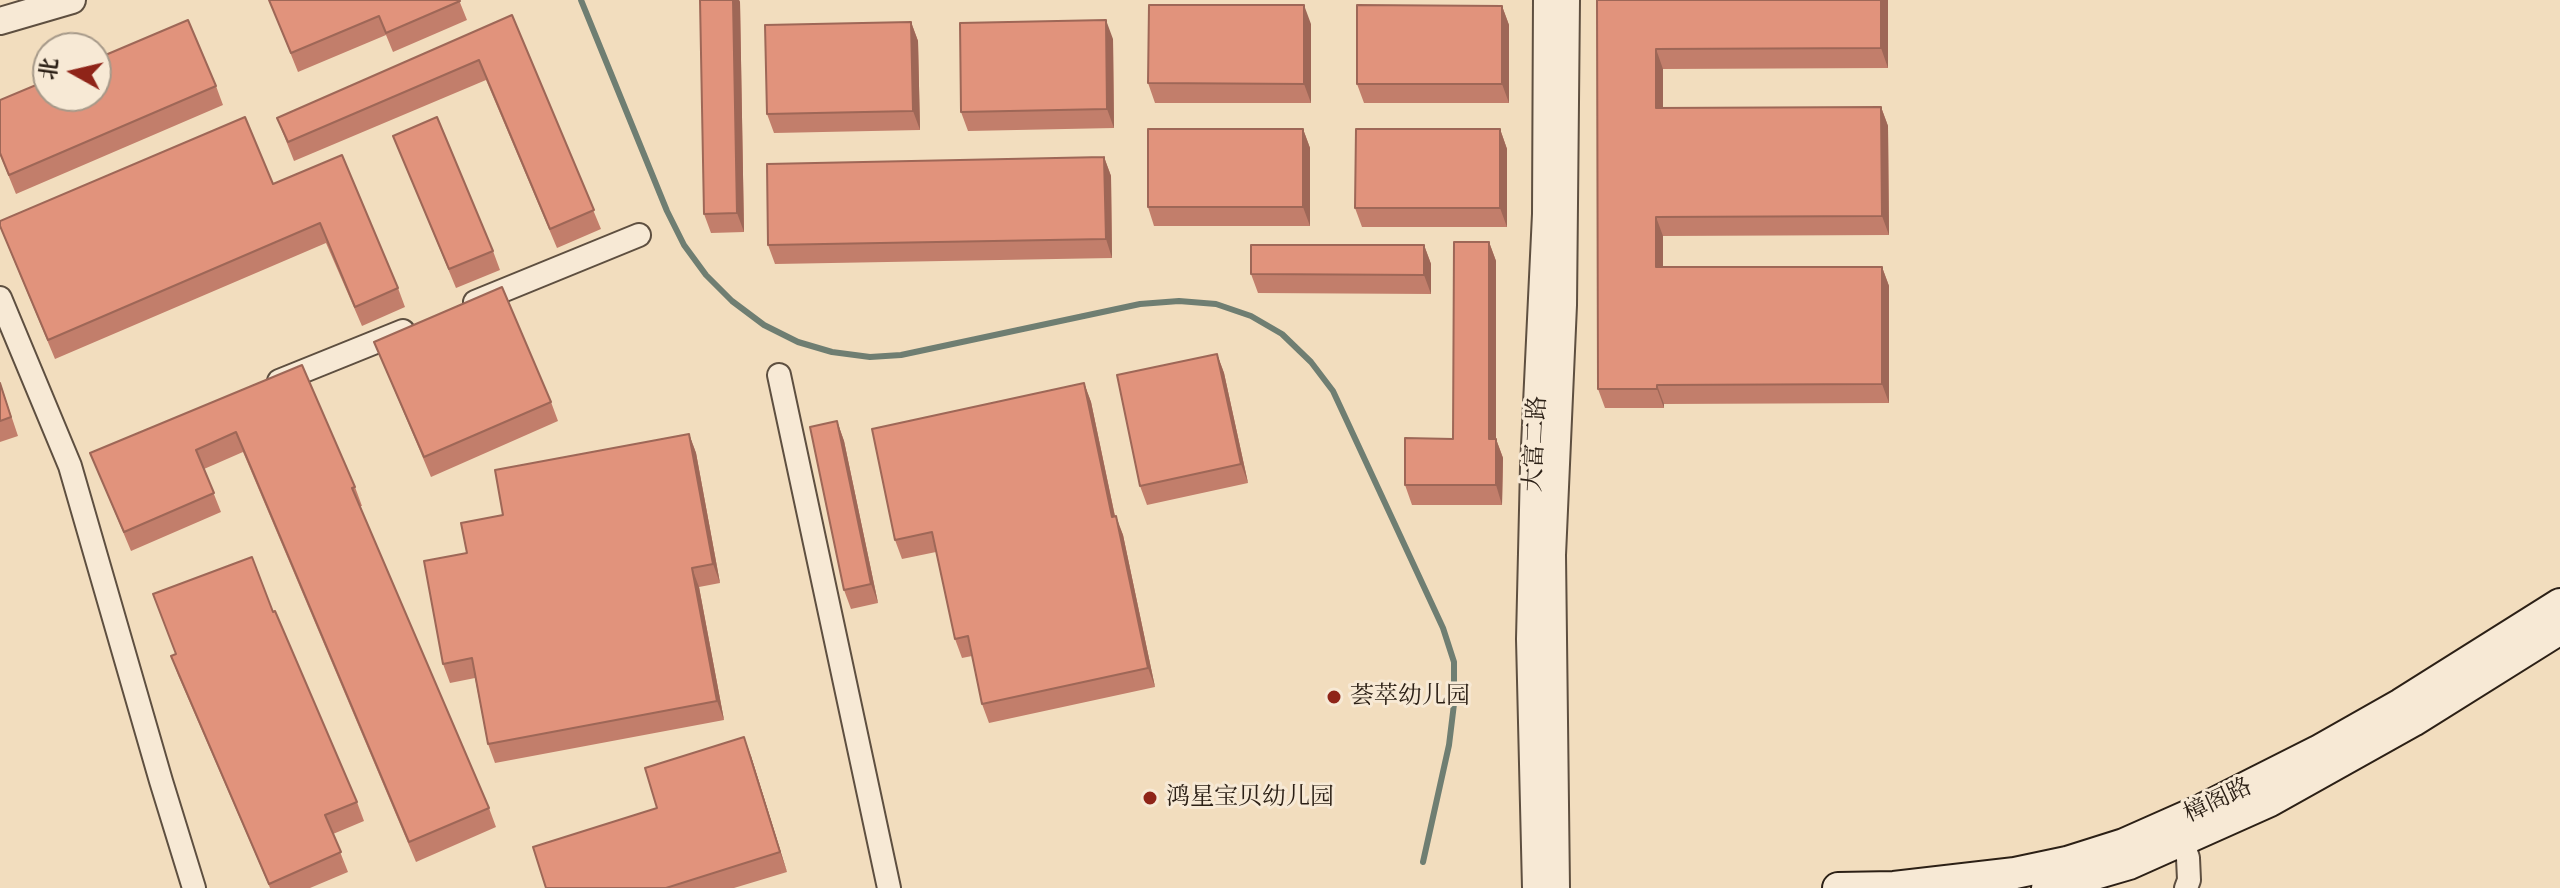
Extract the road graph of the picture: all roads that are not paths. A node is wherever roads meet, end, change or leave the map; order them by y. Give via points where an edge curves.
1 (72, 0) edge
2 (1547, 0) edge
3 (1566, 0) edge
4 (0, 21) edge
5 (639, 235) dead end
6 (0, 298) edge
7 (449, 312) edge
8 (420, 324) edge
9 (779, 375) dead end
10 (260, 389) edge
11 (2560, 604) edge
12 (2560, 629) edge
13 (2180, 831) junction
14 (194, 888) edge
15 (889, 888) edge
16 (1536, 888) edge
17 (1556, 888) edge
18 (1838, 888) edge
19 (2047, 888) edge
20 (2186, 888) edge

1 - 4 street
2 - 16 street, 大富二路 via 1546,214 1530,639
3 - 17 street, 大富二路 via 1564,275 1552,583
5 - 7 street
6 - 14 street via 78,463 156,766
8 - 10 street
9 - 15 street
11 - 13 main road, 樟阁路 via 2401,704
12 - 13 main road, 樟阁路 via 2270,801
13 - 18 main road, 樟阁路 via 2015,873
13 - 19 main road, 樟阁路 via 2129,864
13 - 20 street

